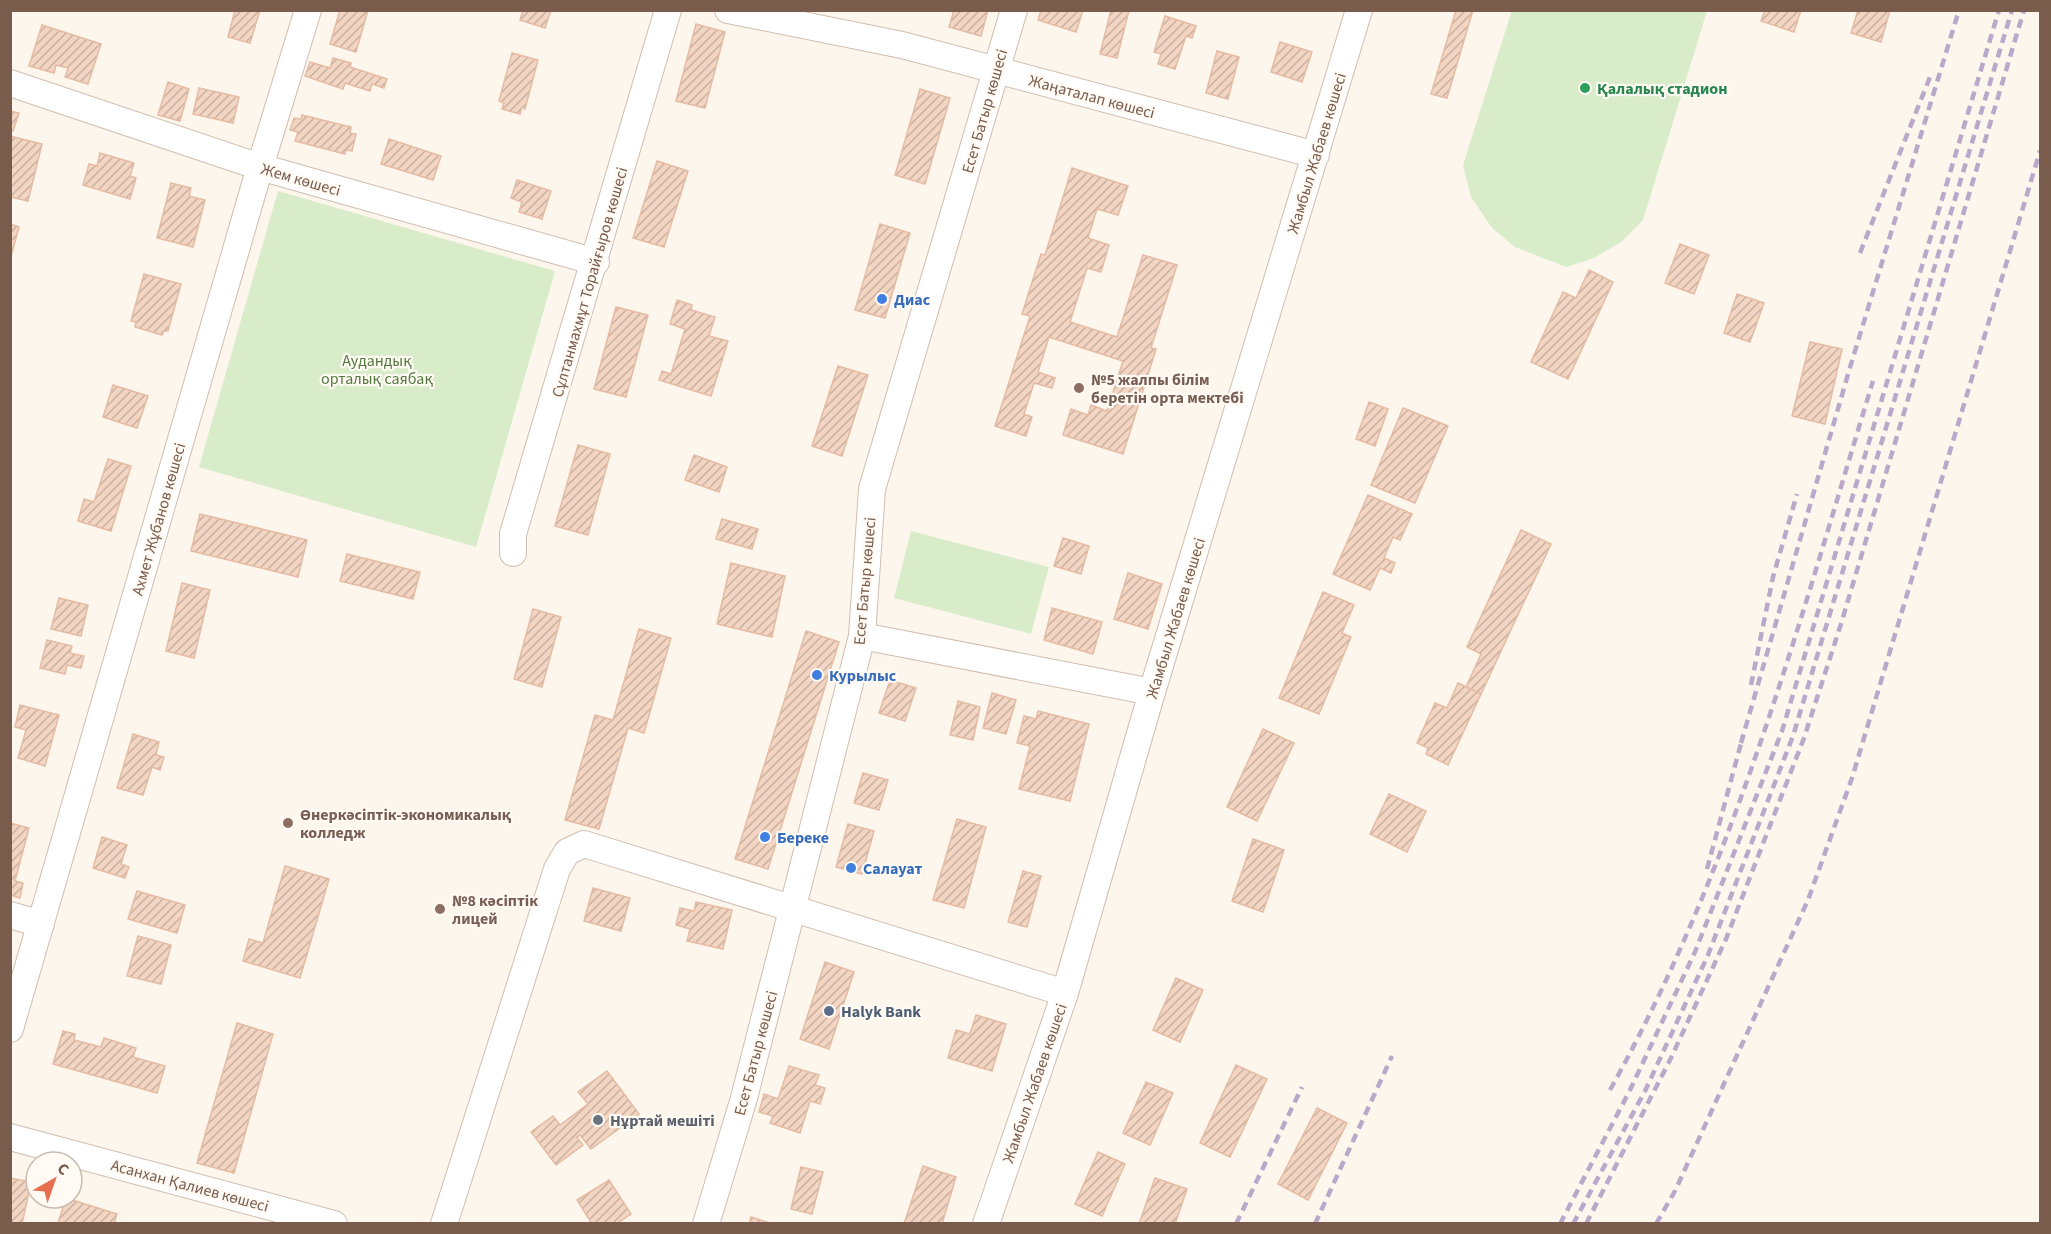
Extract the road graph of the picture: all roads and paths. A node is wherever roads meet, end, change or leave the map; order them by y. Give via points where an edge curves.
1 (308, 10) edge
2 (668, 10) edge
3 (728, 10) edge
4 (1014, 10) edge
5 (1359, 10) edge
6 (996, 71) junction
7 (10, 83) edge
8 (1316, 154) junction
9 (260, 167) junction
10 (596, 262) junction
11 (513, 554) dead end
12 (862, 636) junction
13 (1152, 692) junction
14 (792, 908) junction
15 (10, 915) edge
16 (41, 924) junction
17 (1065, 993) junction
18 (10, 1029) edge
19 (10, 1137) edge
20 (334, 1224) edge
21 (444, 1224) edge
22 (706, 1224) edge
23 (986, 1224) edge

1 - 9 street, Ахмет Жұбанов көшесі
2 - 10 street, Сұлтанмахмұт Торайғыров көшесі
3 - 6 street, Жаңаталап көшесі via 902,45
4 - 6 street, Есет Батыр көшесі
5 - 8 street, Жамбыл Жабаев көшесі
6 - 8 street, Жаңаталап көшесі
6 - 12 street, Есет Батыр көшесі via 872,489
7 - 9 street, Жем көшесі
8 - 13 street, Жамбыл Жабаев көшесі
9 - 10 street, Жем көшесі
9 - 16 street, Ахмет Жұбанов көшесі
10 - 11 street, Сұлтанмахмұт Торайғыров көшесі via 513,534
12 - 13 street
12 - 14 street, Есет Батыр көшесі
13 - 17 street, Жамбыл Жабаев көшесі
14 - 17 street
14 - 21 street via 584,844 567,852 557,869
14 - 22 street, Есет Батыр көшесі via 744,1098
15 - 16 street
16 - 18 street, Ахмет Жұбанов көшесі
17 - 23 street, Жамбыл Жабаев көшесі
19 - 20 street, Асанхан Қалиев көшесі

